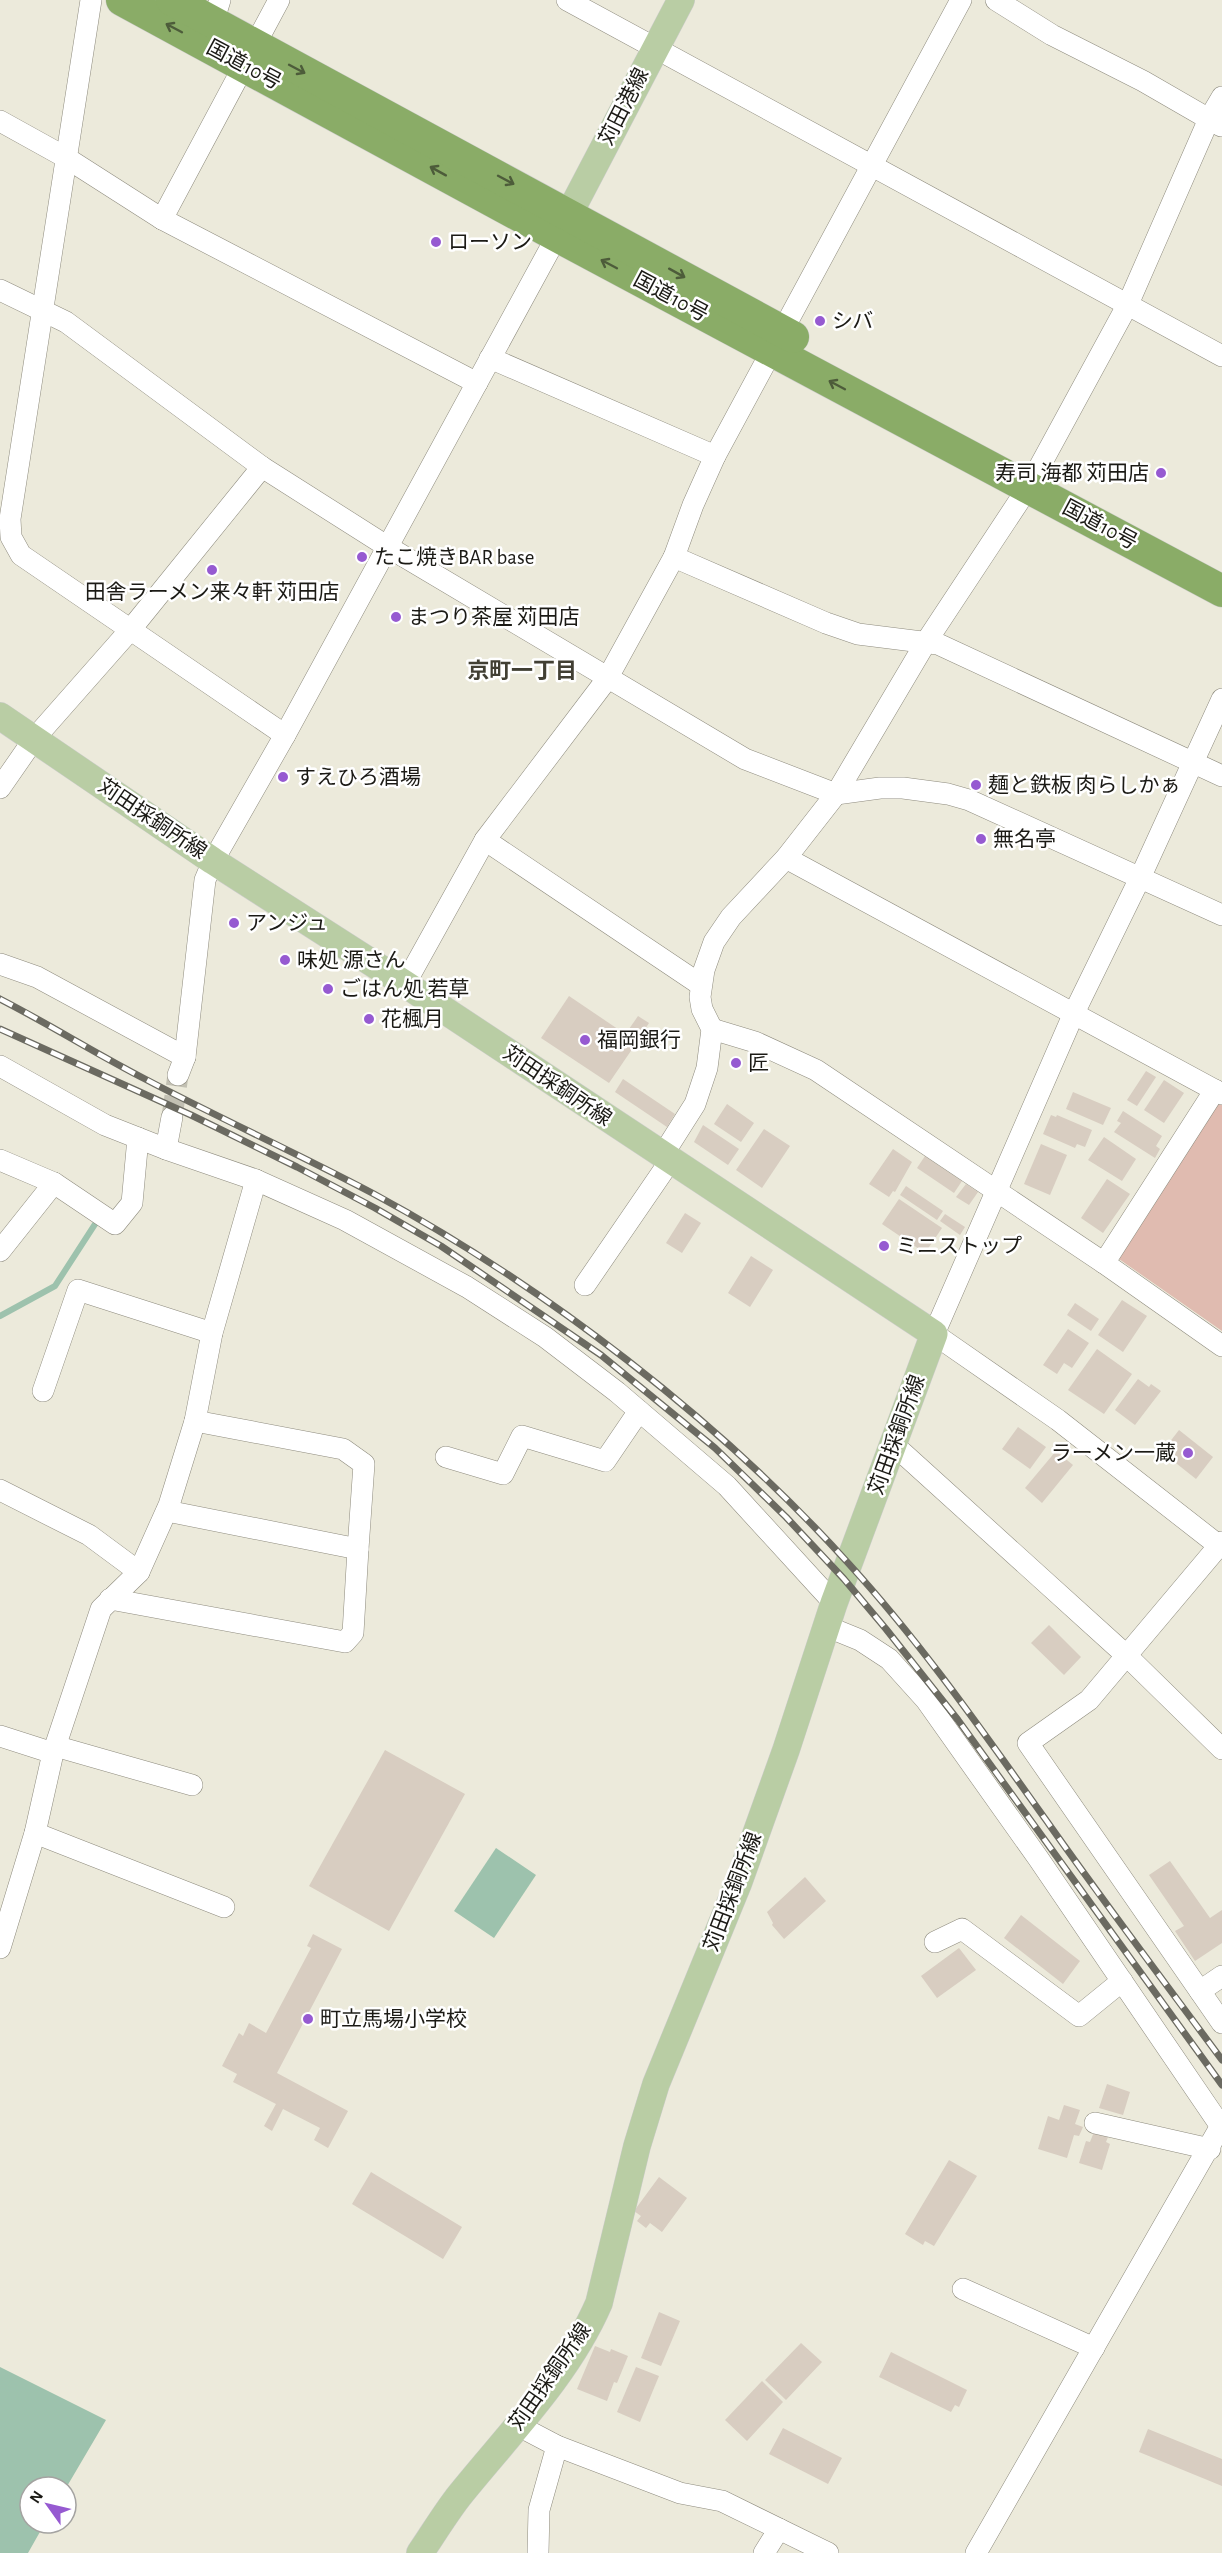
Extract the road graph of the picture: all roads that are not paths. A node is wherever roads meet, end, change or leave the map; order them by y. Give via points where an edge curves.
1 (91, 0) edge
2 (122, 0) edge
3 (172, 0) edge
4 (279, 0) edge
5 (567, 0) edge
6 (681, 0) edge
7 (961, 0) edge
8 (996, 0) edge
9 (217, 12) edge
10 (655, 47) junction
11 (249, 55) junction
12 (1222, 97) edge
13 (0, 121) edge
14 (1215, 123) edge
15 (65, 157) junction
16 (871, 165) junction
17 (162, 219) junction
18 (563, 225) junction
19 (0, 290) edge
20 (1128, 304) junction
21 (42, 312) junction
22 (776, 340) junction
23 (1222, 356) edge
24 (490, 358) junction
25 (477, 383) junction
26 (715, 456) junction
27 (262, 467) junction
28 (1032, 478) junction
29 (5, 516) edge
30 (387, 547) junction
31 (674, 557) junction
32 (1222, 572) edge
33 (1222, 591) edge
34 (131, 628) junction
35 (926, 642) junction
36 (607, 679) junction
37 (1222, 699) edge
38 (0, 716) edge
39 (285, 735) junction
40 (34, 738) junction
41 (1192, 762) junction
42 (1222, 776) edge
43 (0, 788) edge
44 (836, 794) junction
45 (485, 840) junction
46 (786, 858) junction
47 (213, 861) junction
48 (1140, 878) junction
49 (1222, 915) edge
50 (0, 964) edge
51 (405, 984) junction
52 (701, 985) junction
53 (1074, 1013) junction
54 (712, 1029) junction
55 (0, 1066) edge
56 (1219, 1092) edge
57 (172, 1117) tunnel mouth
58 (138, 1138) junction
59 (166, 1149) junction
60 (666, 1159) junction
61 (0, 1160) edge
62 (256, 1180) junction
63 (54, 1183) junction
64 (997, 1191) junction
65 (0, 1251) edge
66 (1104, 1263) junction
67 (585, 1285) dead end
68 (212, 1333) junction
69 (934, 1334) junction
70 (1222, 1346) edge
71 (43, 1391) dead end
72 (639, 1411) junction
73 (195, 1421) junction
74 (894, 1445) junction
75 (446, 1457) dead end
76 (0, 1490) edge
77 (166, 1511) junction
78 (1221, 1545) edge
79 (358, 1549) junction
80 (139, 1572) junction
81 (110, 1599) junction
82 (831, 1615) junction
83 (1126, 1656) junction
84 (0, 1736) edge
85 (1222, 1749) edge
86 (54, 1750) junction
87 (192, 1785) dead end
88 (35, 1833) junction
89 (224, 1907) dead end
90 (935, 1942) dead end
91 (0, 1948) edge
92 (1222, 1976) edge
93 (1122, 1981) junction
94 (1200, 1990) junction
95 (1222, 2023) edge
96 (1095, 2123) dead end
97 (1222, 2126) edge
98 (1210, 2149) junction
99 (963, 2289) dead end
100 (1094, 2348) junction
101 (517, 2425) junction
102 (557, 2446) junction
103 (779, 2529) junction
104 (420, 2553) edge
105 (538, 2553) edge
106 (764, 2553) edge
107 (828, 2553) edge
108 (976, 2553) edge

1 - 15 street
11 -> 2 highway, 国道10号
3 - 9 highway, 国道10号
4 - 11 street
5 - 10 street
6 - 10 main road, 苅田港線
7 - 16 street
8 - 14 street via 1052,35
9 - 11 highway, 国道10号
10 - 16 street
10 - 18 main road, 苅田港線
11 - 17 street
11 - 18 highway, 国道10号
12 - 14 street
13 - 15 street
14 - 20 street
15 - 17 street
15 - 21 street
16 - 20 street
16 - 22 street
17 - 25 street
18 - 22 highway, 国道10号
18 - 24 street
19 - 21 street
20 - 23 street
20 - 28 street
21 - 27 street via 66,322
21 - 29 street
22 - 26 street
22 - 28 highway, 国道10号
24 - 25 street
24 - 26 street
25 - 30 street
26 - 31 street
27 - 30 street
27 - 34 street
28 - 32 highway, 国道10号
28 - 33 highway, 国道10号
28 - 35 street
29 - 34 street via 21,555
30 - 36 street
30 - 39 street
31 - 35 street via 858,634
31 - 36 street
34 - 39 street
34 - 40 street
35 - 41 street via 938,644
35 - 44 street
36 - 44 street via 745,759
36 - 45 street
37 - 41 street
38 - 40 main road, 苅田採銅所線
39 - 47 street
40 - 43 street
40 - 47 main road, 苅田採銅所線
41 - 42 street
41 - 48 street
44 - 46 street
44 - 48 street via 903,788 948,794 990,808
45 - 51 street
45 - 52 street
46 - 52 street via 722,929 708,956
46 - 53 street
47 - 50 street via 205,880 182,1066 37,977
47 - 51 main road, 苅田採銅所線
48 - 49 street
48 - 53 street
51 - 60 main road, 苅田採銅所線
52 - 54 street via 702,1009
53 - 56 street
53 - 64 street
54 - 60 street via 702,1086
54 - 64 street via 755,1042 816,1070
55 - 58 street via 105,1125
56 - 66 street
57 - 59 street
58 - 59 street
58 - 63 street via 132,1203 116,1224
59 - 62 street
60 - 67 street
60 - 69 main road, 苅田採銅所線
61 - 63 street
62 - 68 street
62 - 72 street via 345,1220 467,1287 544,1337
63 - 65 street
64 - 66 street
64 - 69 street
66 - 70 street
68 - 71 street via 78,1290
68 - 73 street
69 - 74 main road, 苅田採銅所線
69 - 78 street via 1066,1426
72 - 75 street via 605,1461 522,1436 503,1474
72 - 82 street via 727,1486
73 - 77 street
73 - 79 street via 343,1449 364,1464
74 - 82 main road, 苅田採銅所線
74 - 83 street
76 - 80 street via 89,1535
77 - 79 street
77 - 80 street
78 - 83 street
79 - 81 street via 353,1633 345,1642
80 - 81 street
81 - 86 street via 101,1609
82 - 93 street via 890,1659 926,1700
82 - 101 main road, 苅田採銅所線 via 738,1884 656,2084 631,2168 599,2303 588,2327
83 - 85 street
83 - 94 street via 1089,1700 1028,1743
84 - 86 street
86 - 87 street
86 - 88 street
88 - 89 street
88 - 91 street
90 - 93 street via 963,1929 1078,2016
92 - 94 street
93 - 97 street
94 - 95 street
96 - 98 street
97 - 98 street
98 - 100 street
99 - 100 street
100 - 108 street
101 - 102 street
101 - 104 main road, 苅田採銅所線 via 457,2499
102 - 103 street via 680,2493 722,2500
102 - 105 street via 539,2510
103 - 106 street
103 - 107 street

